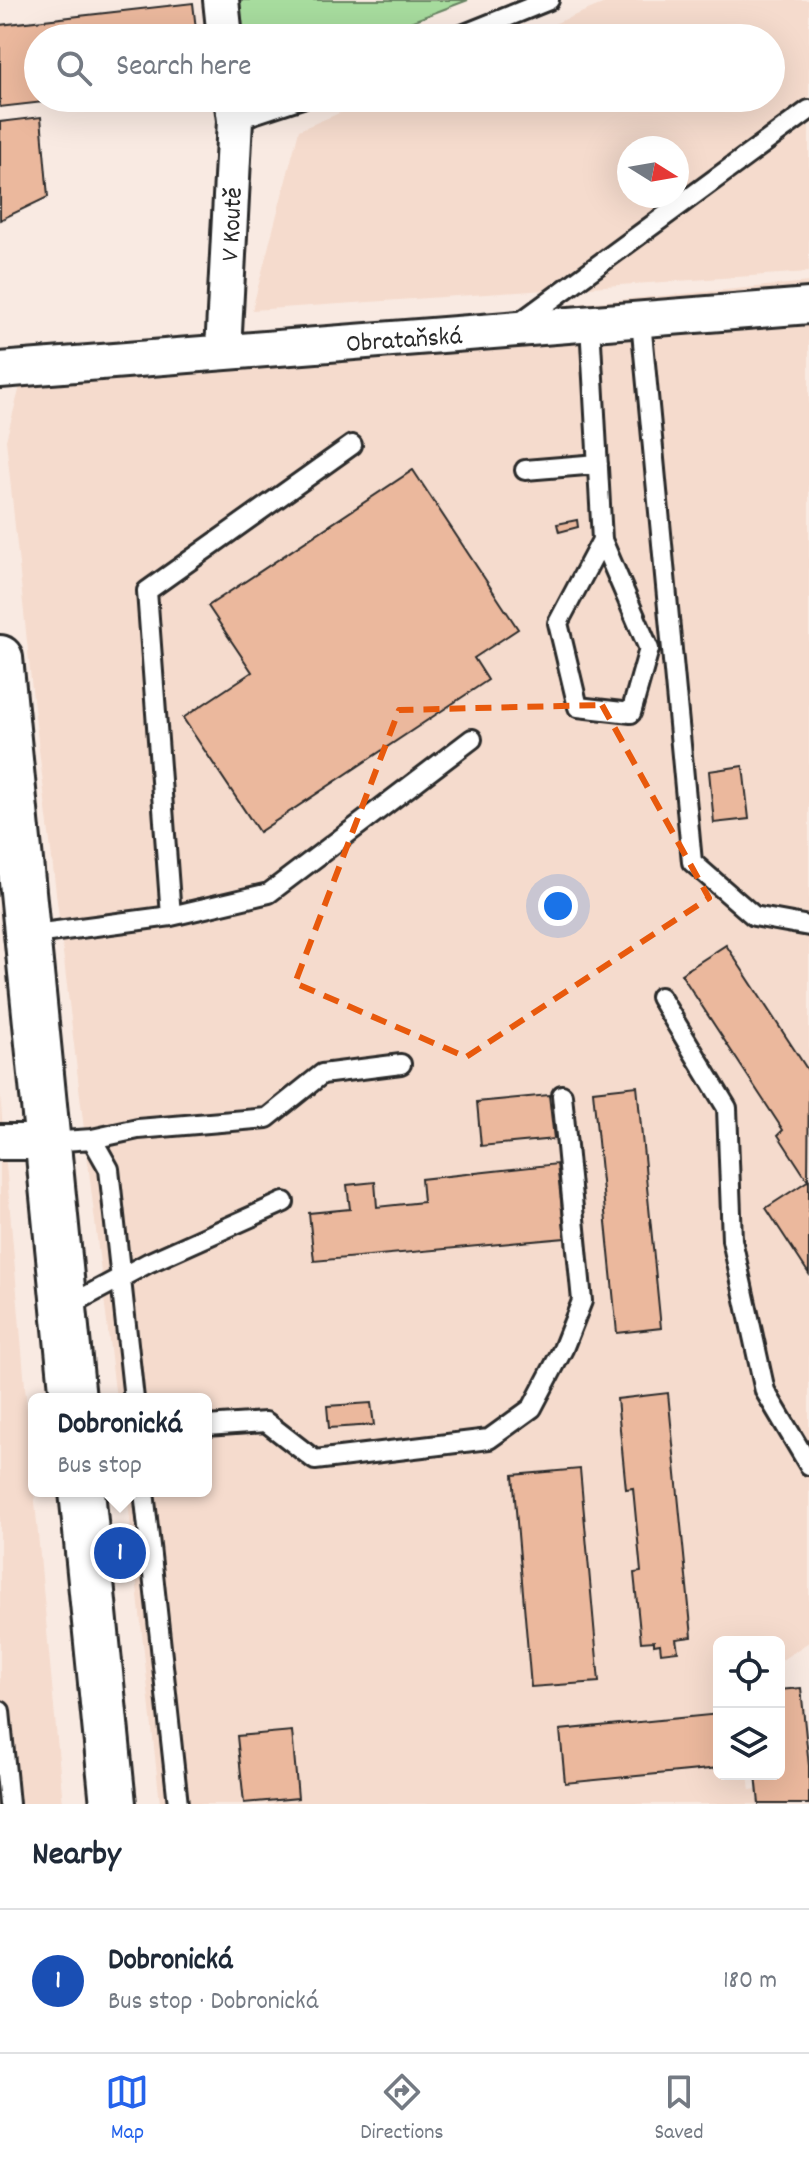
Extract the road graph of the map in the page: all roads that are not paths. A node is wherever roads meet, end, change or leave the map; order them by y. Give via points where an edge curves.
1 (221, 0) edge
2 (549, 0) edge
3 (224, 24) edge
4 (490, 24) edge
5 (809, 110) edge
6 (233, 112) edge
7 (809, 306) edge
8 (641, 321) junction
9 (590, 324) junction
10 (509, 330) junction
11 (223, 351) junction
12 (0, 370) edge
13 (352, 445) dead end
14 (598, 464) junction
15 (525, 470) dead end
16 (602, 540) junction
17 (0, 658) edge
18 (472, 739) dead end
19 (171, 916) junction
20 (809, 926) edge
21 (27, 935) junction
22 (660, 997) dead end
23 (401, 1064) dead end
24 (562, 1095) dead end
25 (92, 1139) junction
26 (0, 1142) edge
27 (48, 1142) junction
28 (284, 1202) dead end
29 (121, 1279) junction
30 (64, 1308) junction
31 (72, 1393) edge
32 (133, 1393) edge
33 (212, 1426) edge
34 (809, 1465) edge
35 (83, 1497) edge
36 (145, 1497) edge
37 (0, 1711) edge
38 (9, 1804) edge
39 (113, 1804) edge
40 (178, 1804) edge

1 - 3 street
2 - 4 lane
5 - 10 lane
6 - 11 street, V Koutě
7 - 8 street, Obrataňská
8 - 9 street, Obrataňská
8 - 20 lane via 692,862 754,916
9 - 10 street, Obrataňská
9 - 14 lane
10 - 11 street, Obrataňská
11 - 12 street, Obrataňská
13 - 19 lane via 147,591
14 - 15 lane
14 - 16 lane
16 - 16 lane via 558,623 578,707 631,713 649,649
17 - 21 street
18 - 19 lane via 269,893
19 - 21 lane
21 - 27 street
22 - 34 lane via 727,1108 732,1240 765,1391
23 - 25 lane via 322,1074 267,1118 138,1129
24 - 33 lane via 582,1301 532,1408 489,1439 315,1460 266,1422
25 - 27 lane
25 - 29 lane via 109,1169
26 - 27 street
27 - 30 street
28 - 29 lane
29 - 30 lane
29 - 32 lane
30 - 31 street
35 - 39 street
36 - 40 lane
37 - 38 lane

